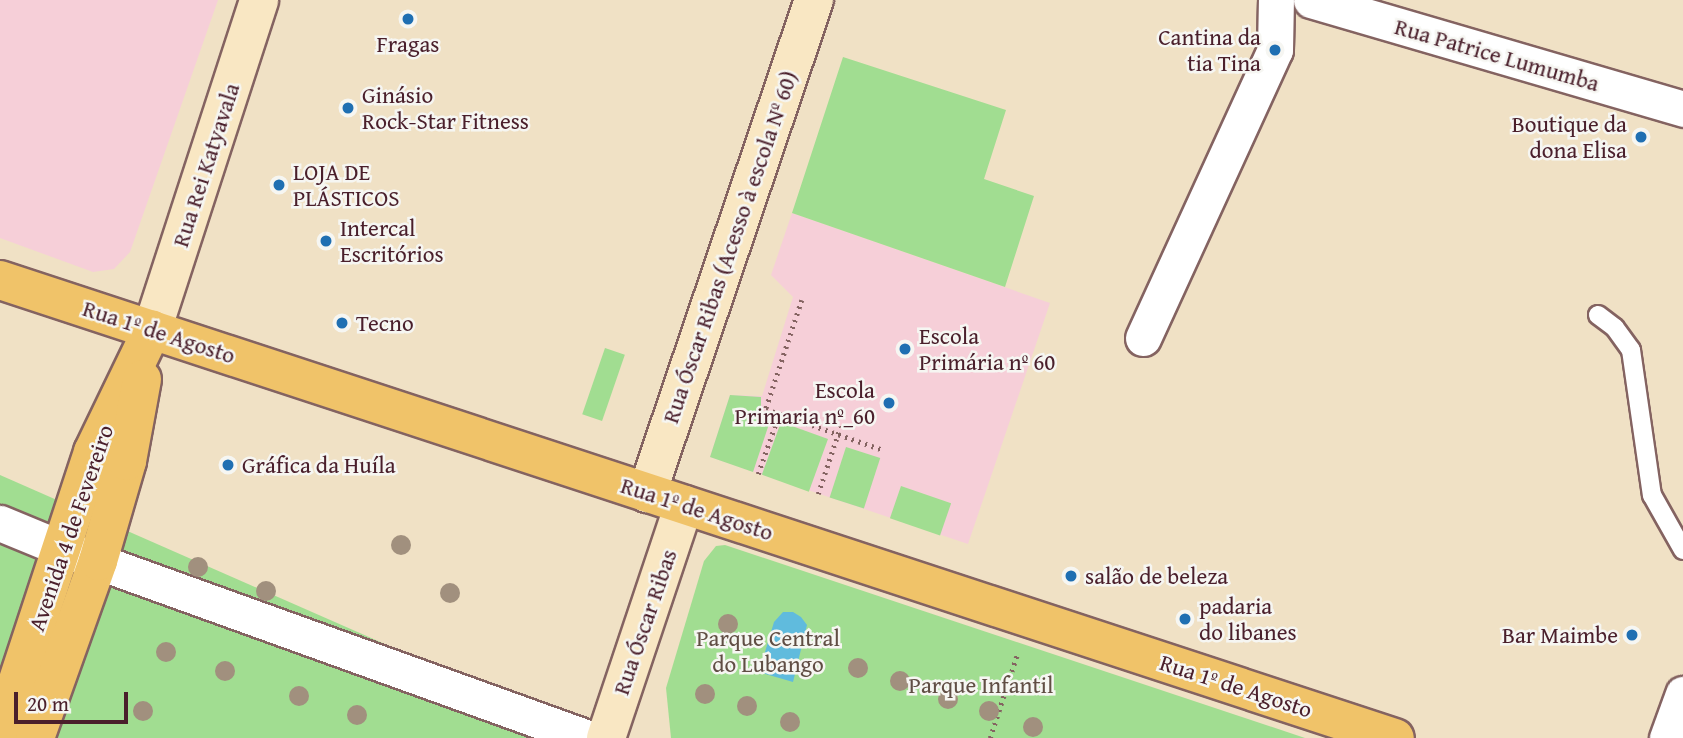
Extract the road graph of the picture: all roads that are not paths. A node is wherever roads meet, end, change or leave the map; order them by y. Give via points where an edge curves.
1 (259, 0) edge
2 (814, 0) edge
3 (1276, 0) edge
4 (1311, 0) edge
5 (1683, 109) edge
6 (0, 280) edge
7 (1598, 315) dead end
8 (152, 330) junction
9 (1143, 338) dead end
10 (647, 493) junction
11 (684, 505) junction
12 (0, 523) edge
13 (1683, 550) edge
14 (80, 555) junction
15 (1683, 694) edge
16 (0, 736) edge
17 (35, 738) edge
18 (588, 738) edge
19 (606, 738) edge
20 (1395, 738) edge
21 (1667, 738) edge

1 - 8 street, Rua Rei Katyavala
2 - 10 street, Rua Óscar Ribas (Acesso à escola Nº 60)
3 - 9 street via 1275,50
4 - 5 street, Rua Patrice Lumumba
6 - 8 main road, Rua 1º de Agosto
7 - 13 lane via 1615,328 1631,351 1652,495
8 - 10 main road, Rua 1º de Agosto
8 - 14 main road, Avenida 4 de Fevereiro via 127,461
10 - 11 main road, Rua 1º de Agosto
11 - 19 street, Rua Óscar Ribas
11 - 20 main road, Rua 1º de Agosto
12 - 14 street
14 - 16 main road, Avenida 4 de Fevereiro
14 - 17 main road, Avenida 4 de Fevereiro
14 - 18 street
15 - 21 street

